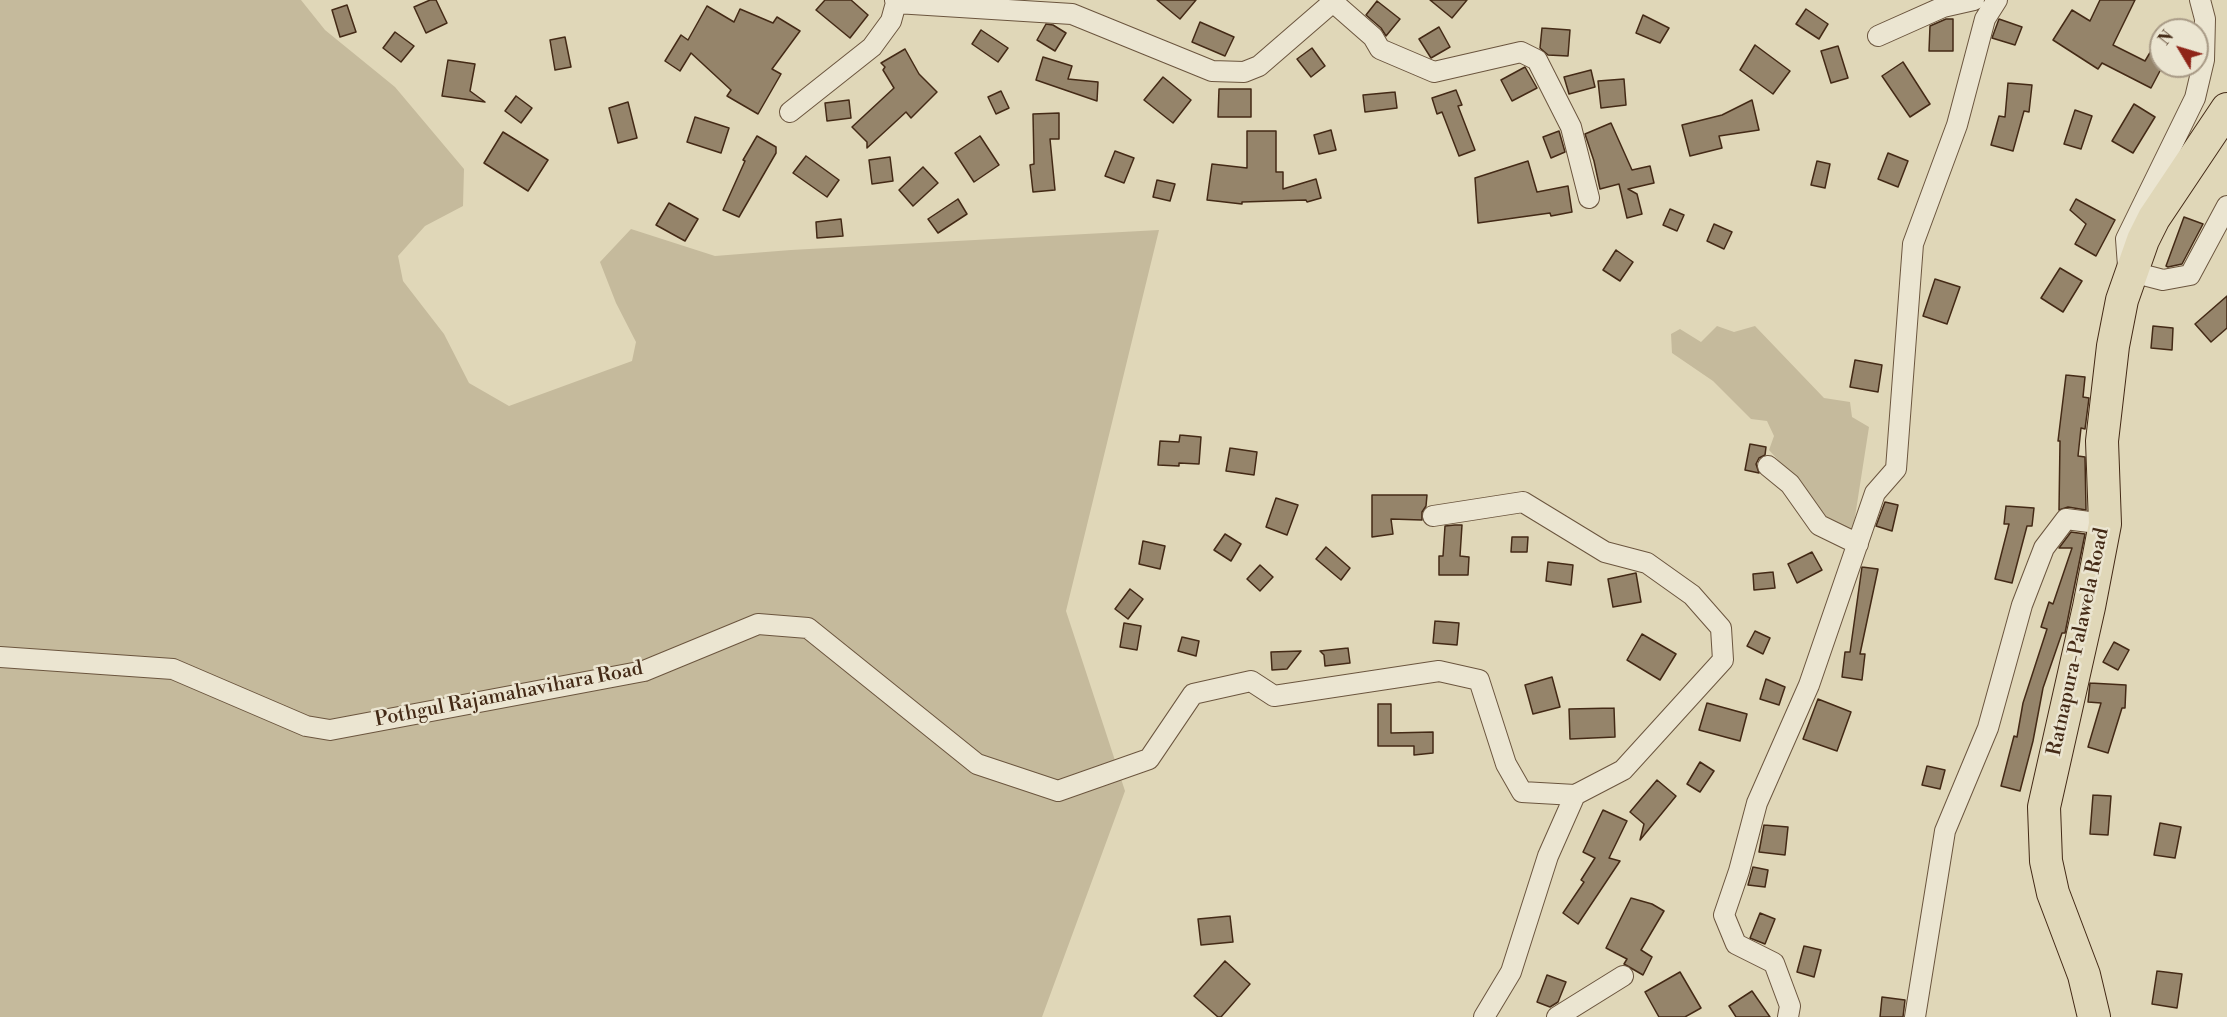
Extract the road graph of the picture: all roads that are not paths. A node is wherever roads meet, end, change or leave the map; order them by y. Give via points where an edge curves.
1 (1974, 0) edge
2 (1997, 0) edge
3 (2200, 0) edge
4 (896, 2) edge
5 (1878, 36) dead end
6 (2227, 109) edge
7 (790, 112) dead end
8 (1589, 198) dead end
9 (2227, 206) edge
10 (2132, 272) junction
11 (1768, 466) dead end
12 (1433, 516) dead end
13 (2105, 524) junction
14 (1858, 544) junction
15 (0, 657) edge
16 (1575, 795) junction
17 (1623, 976) dead end
18 (1484, 1017) edge
19 (1557, 1017) edge
20 (1788, 1017) edge
21 (1915, 1017) edge
22 (2094, 1017) edge

1 - 5 street via 1943,7
2 - 14 street via 1985,20 1958,125 1913,244 1896,469 1875,493
3 - 10 street via 2205,19 2204,60 2195,98 2126,239
4 - 7 street via 891,21 872,47
4 - 8 street via 1072,14 1212,71 1244,72 1259,66 1333,2 1373,37 1380,49 1434,72 1521,52 1537,60 1571,127
6 - 10 main road, Ratnapura-Palawela Road via 2154,218
9 - 10 street via 2190,275 2163,280
10 - 13 main road, Ratnapura-Palawela Road via 2117,321 2102,441
11 - 14 street via 1790,484 1819,525
12 - 16 street via 1523,502 1605,552 1647,563 1692,594 1721,628 1723,660 1623,770
13 - 21 street via 2066,519 2040,558 2022,605 1988,728 1945,831
13 - 22 main road, Ratnapura-Palawela Road via 2044,807 2046,861 2053,893 2084,975
14 - 20 street via 1809,685 1757,803 1724,915 1736,944 1774,963 1790,1006
15 - 16 street, Pothgul Rajamahavihara Road via 173,669 306,726 330,730 644,671 758,624 808,628 977,764 1058,791 1149,759 1193,694 1251,681 1274,696 1439,671 1479,680 1506,764 1522,792
16 - 18 street via 1548,856 1511,972
17 - 19 street

